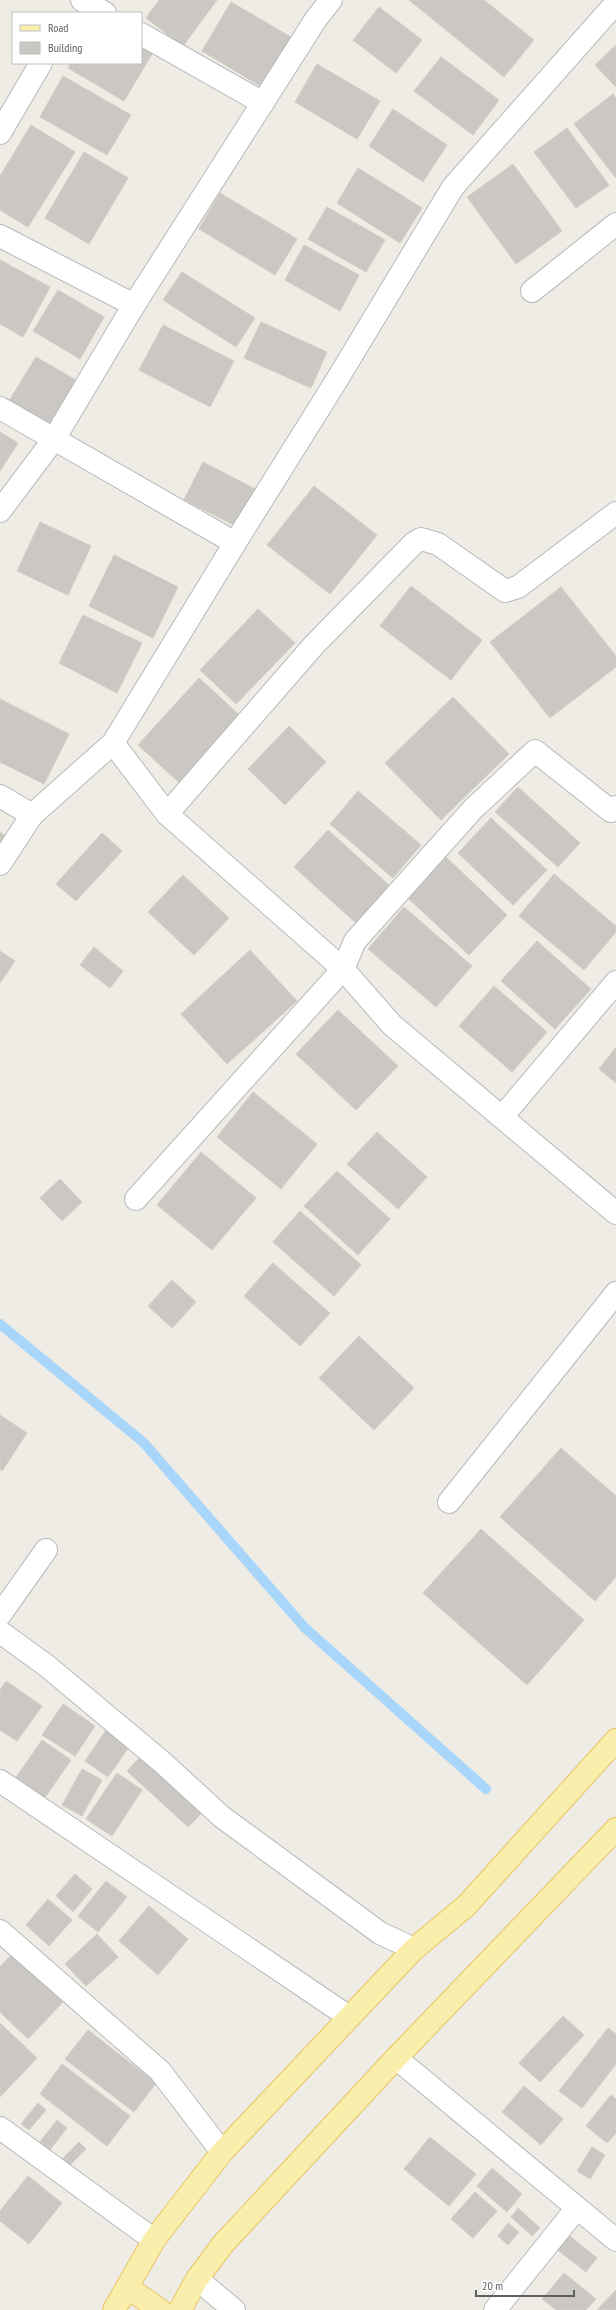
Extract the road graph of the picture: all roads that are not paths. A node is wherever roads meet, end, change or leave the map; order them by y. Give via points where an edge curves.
1 (77, 0) edge
2 (82, 0) edge
3 (331, 0) edge
4 (616, 3) edge
5 (71, 12) edge
6 (103, 12) edge
7 (142, 35) edge
8 (40, 64) edge
9 (263, 103) junction
10 (0, 133) edge
11 (616, 224) edge
12 (0, 236) edge
13 (532, 291) dead end
14 (134, 306) junction
15 (0, 408) edge
16 (54, 439) junction
17 (0, 511) edge
18 (616, 513) edge
19 (235, 542) junction
20 (113, 743) junction
21 (0, 796) edge
22 (614, 811) edge
23 (167, 814) junction
24 (32, 815) junction
25 (0, 864) edge
26 (343, 969) junction
27 (616, 982) edge
28 (502, 1117) junction
29 (136, 1199) dead end
30 (616, 1213) edge
31 (616, 1293) edge
32 (449, 1502) dead end
33 (46, 1550) dead end
34 (0, 1615) edge
35 (0, 1632) edge
36 (615, 1741) edge
37 (0, 1781) edge
38 (616, 1829) edge
39 (0, 1931) edge
40 (414, 1949) junction
41 (349, 2017) junction
42 (396, 2058) junction
43 (0, 2128) edge
44 (222, 2152) junction
45 (577, 2208) junction
46 (154, 2240) junction
47 (616, 2240) edge
48 (197, 2279) junction
49 (127, 2287) junction
50 (114, 2310) edge
51 (160, 2310) edge
52 (180, 2310) edge
53 (234, 2310) edge
54 (495, 2310) edge

1 - 5 street
2 - 6 street
3 - 9 street
4 - 19 street via 453,187 331,390
7 - 9 street
8 - 10 street
9 - 14 street
11 - 13 street
12 - 14 street
14 - 16 street
15 - 16 street
16 - 17 street
16 - 19 street
18 - 23 street via 518,587 505,591 438,544 421,539 414,543 314,645
19 - 20 street
20 - 23 street
20 - 24 street
21 - 24 street
22 - 26 street via 535,751 473,809 354,941
23 - 26 street
24 - 25 street
26 - 28 street via 392,1024
26 - 29 street
27 - 28 street
28 - 30 street
31 - 32 street
33 - 34 street
35 - 40 street via 53,1671 162,1762 222,1817 380,1933
36 - 40 main road via 466,1906
37 - 41 street
38 - 42 main road
39 - 44 street via 160,2071
40 - 41 main road
41 - 44 main road
42 - 45 street
42 - 48 main road via 223,2244
43 - 46 street
44 - 46 main road
45 - 47 street
45 - 54 street
46 - 49 main road
48 - 52 main road
48 - 53 street
49 - 50 main road
49 - 51 main road

